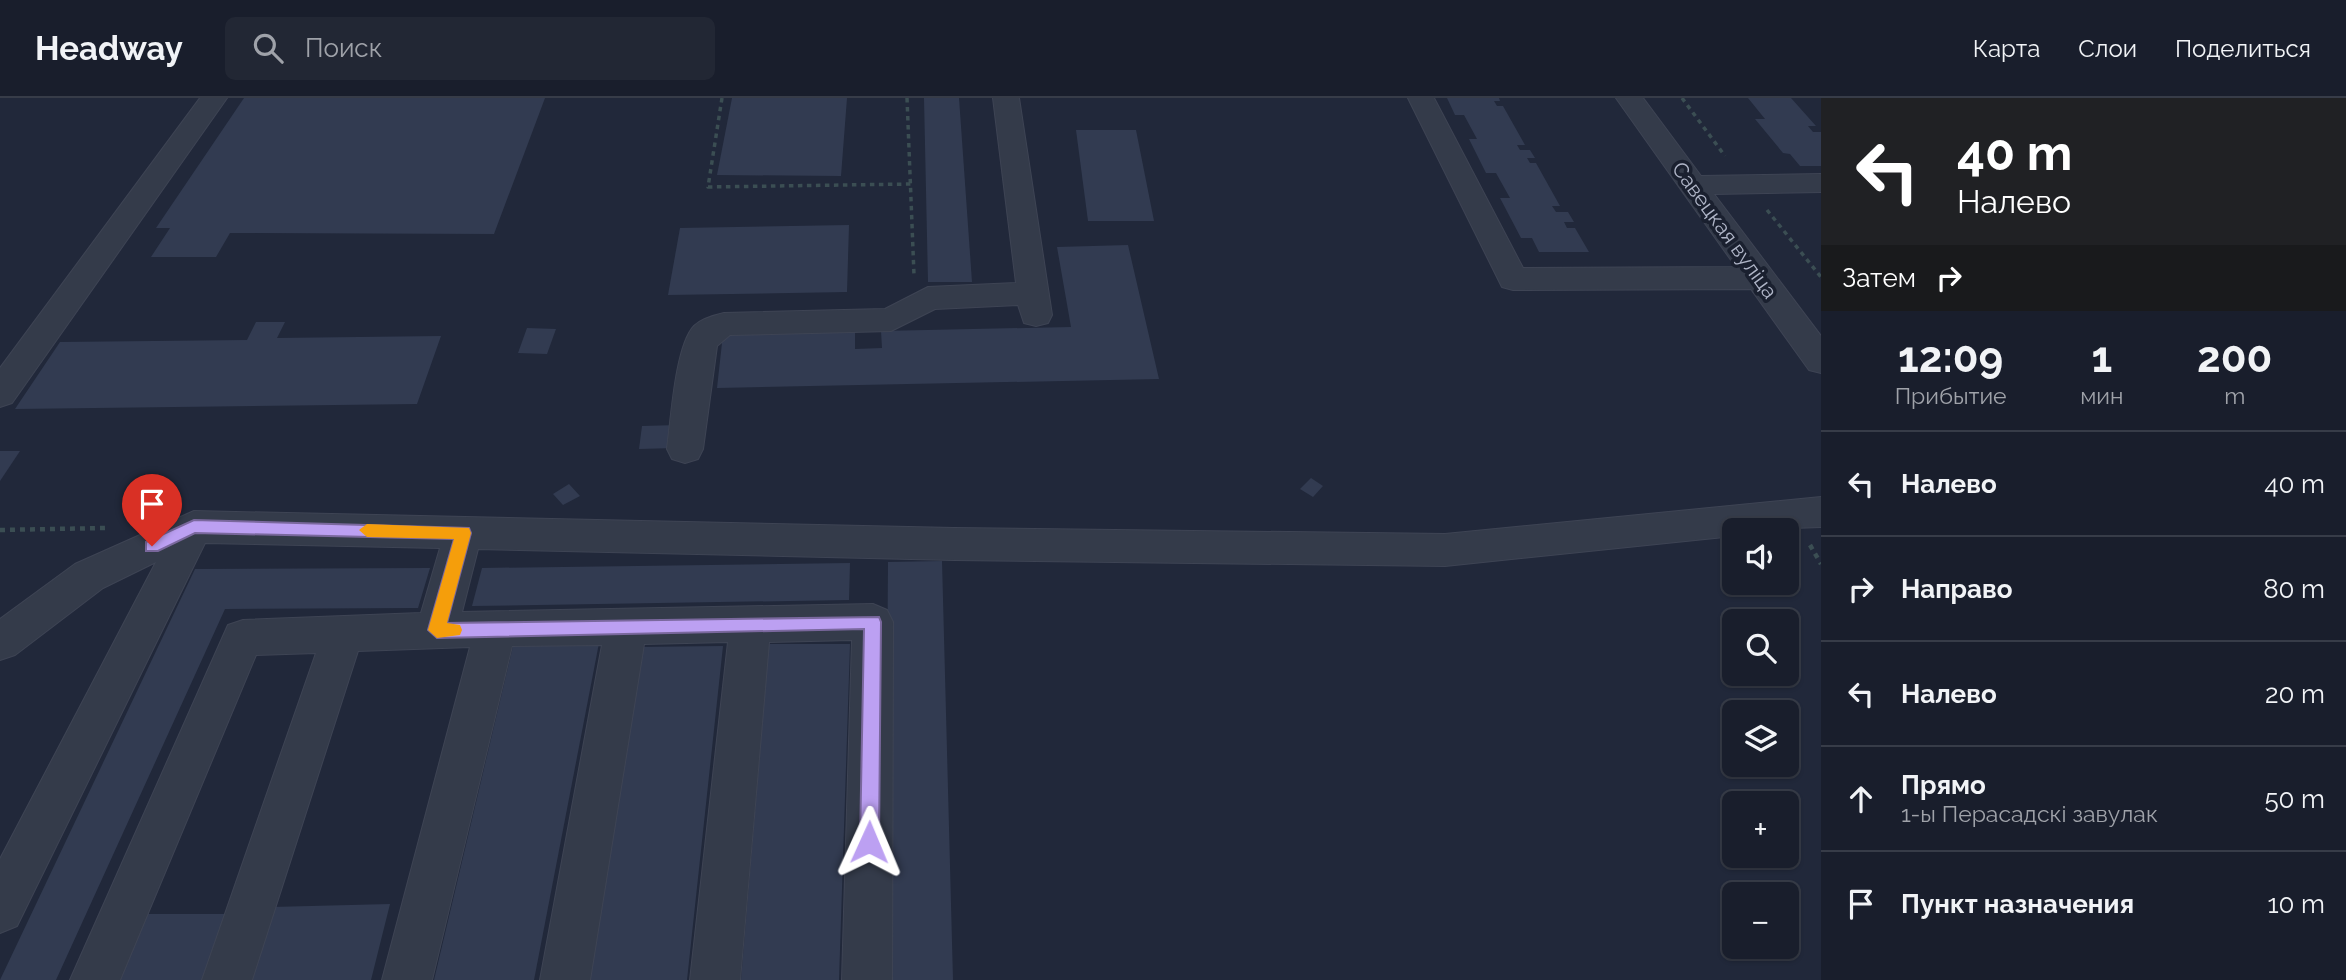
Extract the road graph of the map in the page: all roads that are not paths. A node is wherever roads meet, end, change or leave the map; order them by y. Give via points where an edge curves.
1 (214, 98) edge
2 (1006, 98) edge
3 (1422, 98) edge
4 (1629, 98) edge
5 (1821, 183) edge
6 (1692, 185) junction
7 (1760, 278) junction
8 (1821, 361) edge
9 (0, 394) edge
10 (685, 449) dead end
11 (1821, 512) edge
12 (194, 527) junction
13 (463, 533) junction
14 (750, 624) junction
15 (626, 627) junction
16 (495, 629) junction
17 (437, 630) junction
18 (343, 634) junction
19 (0, 642) edge
20 (0, 909) edge
21 (95, 980) edge
22 (227, 980) edge
23 (407, 980) edge
24 (565, 980) edge
25 (715, 980) edge
26 (867, 980) edge

1 - 9 street
2 - 10 street via 1035,304 928,298 891,320 724,324 706,334 700,346
3 - 7 street via 1513,279
4 - 6 street, Савецкая вуліца
5 - 6 street
6 - 7 street, Савецкая вуліца
7 - 8 street, Савецкая вуліца
11 - 13 street via 1445,550
12 - 13 street
12 - 19 street via 89,576
12 - 20 street
13 - 17 street
14 - 15 street
14 - 25 street
14 - 26 street via 873,622
15 - 16 street
15 - 24 street
16 - 17 street
16 - 23 street
17 - 18 street
18 - 21 street via 243,638
18 - 22 street

